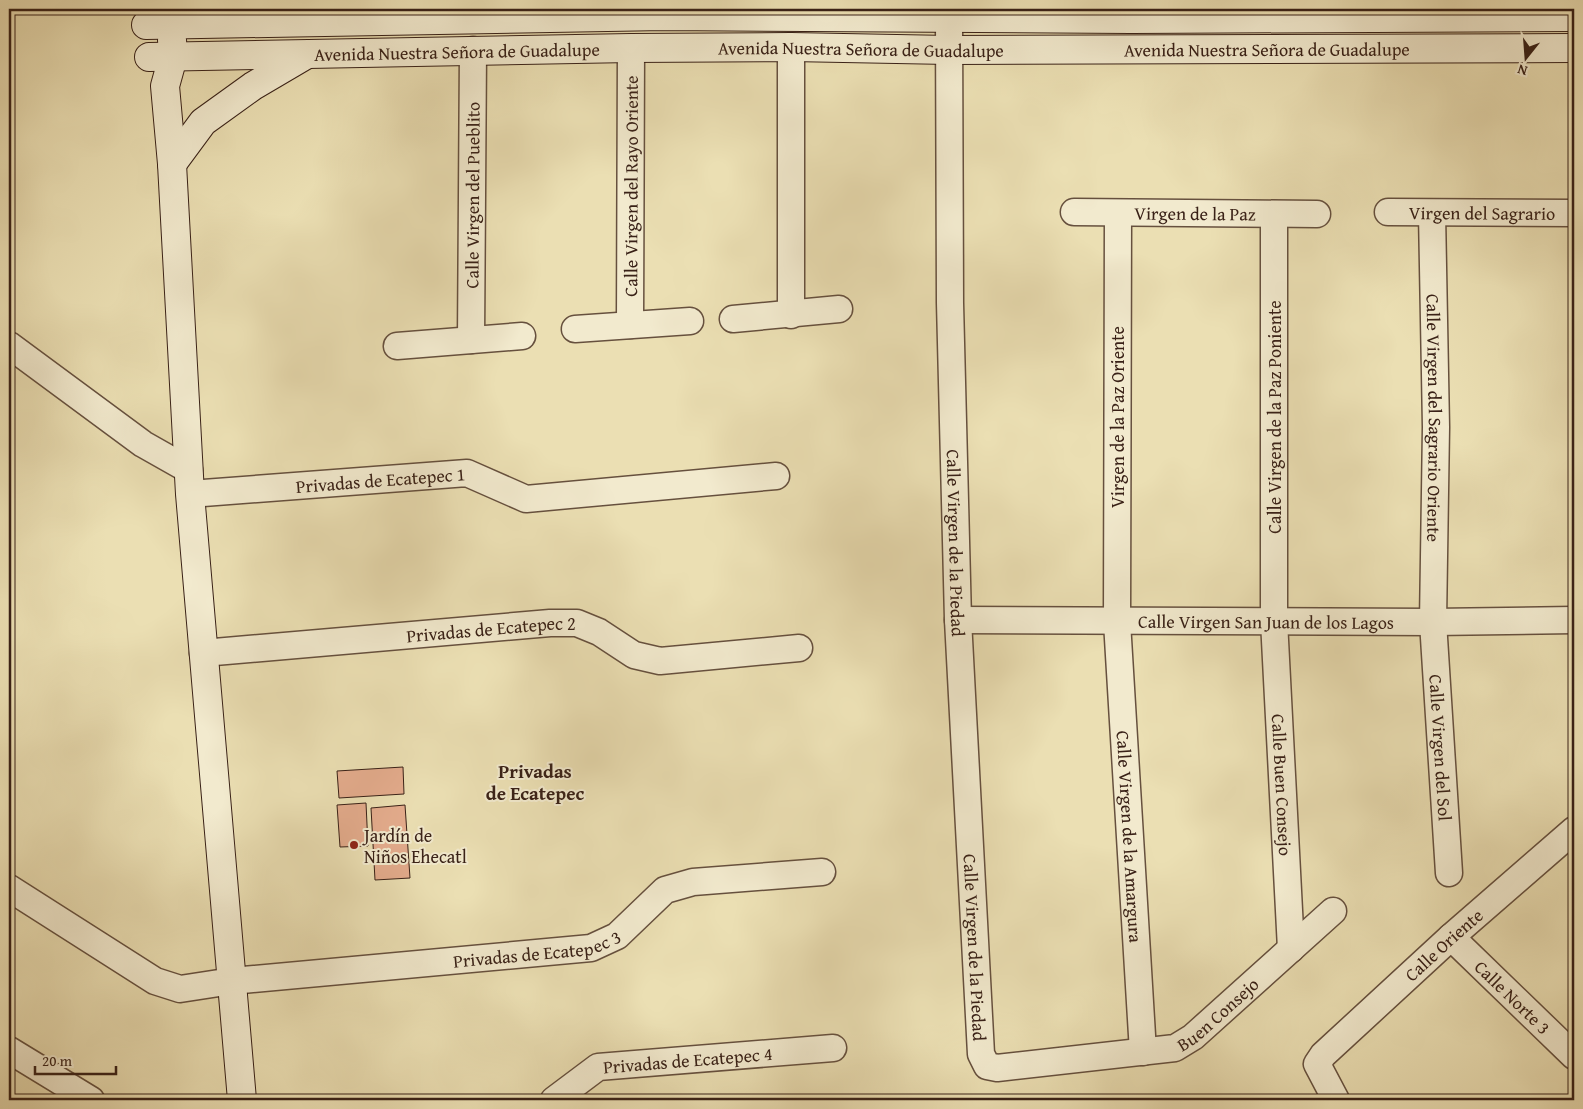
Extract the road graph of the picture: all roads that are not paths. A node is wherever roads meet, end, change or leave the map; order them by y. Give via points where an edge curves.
1 (664, 12) edge
2 (821, 13) edge
3 (986, 13) edge
4 (1287, 13) edge
5 (1453, 13) edge
6 (503, 14) edge
7 (1131, 14) edge
8 (158, 17) edge
9 (1574, 17) edge
10 (949, 18) junction
11 (791, 47) junction
12 (631, 48) junction
13 (1574, 48) edge
14 (473, 50) junction
15 (949, 50) junction
16 (306, 55) junction
17 (161, 57) junction
18 (172, 164) junction
19 (1074, 212) dead end
20 (1388, 212) dead end
21 (1118, 213) junction
22 (1432, 213) junction
23 (1574, 213) edge
24 (1274, 214) junction
25 (1317, 214) dead end
26 (839, 309) dead end
27 (790, 314) junction
28 (733, 320) dead end
29 (690, 321) dead end
30 (630, 325) junction
31 (575, 329) dead end
32 (522, 336) dead end
33 (471, 340) junction
34 (9, 345) edge
35 (397, 346) dead end
36 (776, 476) dead end
37 (189, 482) junction
38 (958, 620) junction
39 (1574, 620) edge
40 (1274, 621) junction
41 (1117, 622) junction
42 (1433, 622) junction
43 (799, 648) dead end
44 (203, 653) junction
45 (1574, 830) edge
46 (822, 872) dead end
47 (1449, 873) dead end
48 (9, 888) edge
49 (1333, 911) dead end
50 (1451, 937) junction
51 (1291, 949) junction
52 (232, 981) junction
53 (833, 1048) dead end
54 (9, 1050) edge
55 (1143, 1052) junction
56 (1574, 1056) edge
57 (987, 1066) joint
58 (83, 1098) edge
59 (242, 1100) edge
60 (554, 1100) edge
61 (1336, 1100) edge

1 - 2 street, Avenida Nuestra Señora de Guadalupe
1 - 6 street, Avenida Nuestra Señora de Guadalupe
2 - 10 street, Avenida Nuestra Señora de Guadalupe
3 - 7 street, Avenida Nuestra Señora de Guadalupe
3 - 10 street, Avenida Nuestra Señora de Guadalupe
4 - 5 street, Avenida Nuestra Señora de Guadalupe
4 - 7 street, Avenida Nuestra Señora de Guadalupe
5 - 9 street, Avenida Nuestra Señora de Guadalupe
6 - 8 street, Avenida Nuestra Señora de Guadalupe
8 - 17 street
10 - 15 street, Calle Virgen de la Piedad
11 - 12 street, Avenida Nuestra Señora de Guadalupe
11 - 15 street, Avenida Nuestra Señora de Guadalupe
11 - 27 street
12 - 14 street, Avenida Nuestra Señora de Guadalupe
12 - 30 street, Calle Virgen del Rayo Oriente
13 - 15 street, Avenida Nuestra Señora de Guadalupe
14 - 16 street, Avenida Nuestra Señora de Guadalupe
14 - 33 street, Calle Virgen del Pueblito
15 - 38 street, Calle Virgen de la Piedad via 950,303
16 - 17 street, Avenida Nuestra Señora de Guadalupe
16 - 18 street via 253,86 204,122
17 - 18 street
18 - 37 street
19 - 21 street, Virgen de la Paz
20 - 22 street, Virgen del Sagrario
21 - 24 street, Virgen de la Paz
21 - 41 street, Virgen de la Paz Oriente
22 - 23 street, Virgen del Sagrario
22 - 42 street, Calle Virgen del Sagrario Oriente via 1436,427
24 - 25 street, Virgen de la Paz
24 - 40 street, Calle Virgen de la Paz Poniente
26 - 27 street
27 - 28 street
29 - 30 street
30 - 31 street
32 - 33 street
33 - 35 street
34 - 37 street
36 - 37 street, Privadas de Ecatepec 1 via 526,500 467,473
37 - 44 street
38 - 41 street, Calle Virgen San Juan de los Lagos
38 - 57 street, Calle Virgen de la Piedad via 981,1054
39 - 42 street, Calle Virgen San Juan de los Lagos
40 - 41 street, Calle Virgen San Juan de los Lagos
40 - 42 street, Calle Virgen San Juan de los Lagos
40 - 51 street, Calle Buen Consejo
41 - 55 street, Calle Virgen de la Amargura
42 - 47 street, Calle Virgen del Sol
43 - 44 street, Privadas de Ecatepec 2 via 660,661 634,655 599,632 577,623 568,623
44 - 52 street
45 - 50 street, Calle Oriente
46 - 52 street, Privadas de Ecatepec 3 via 693,882 665,890 617,936 592,948
48 - 52 street, Privadas de Ecatepec 3 via 155,981 180,989
49 - 51 street, Buen Consejo
50 - 56 street, Calle Norte 3
50 - 61 street, Calle Oriente via 1323,1055 1318,1064
51 - 55 street, Buen Consejo via 1193,1037 1175,1048
52 - 59 street
53 - 60 street, Privadas de Ecatepec 4 via 598,1067
54 - 58 street
55 - 57 street, Buen Consejo via 997,1068

